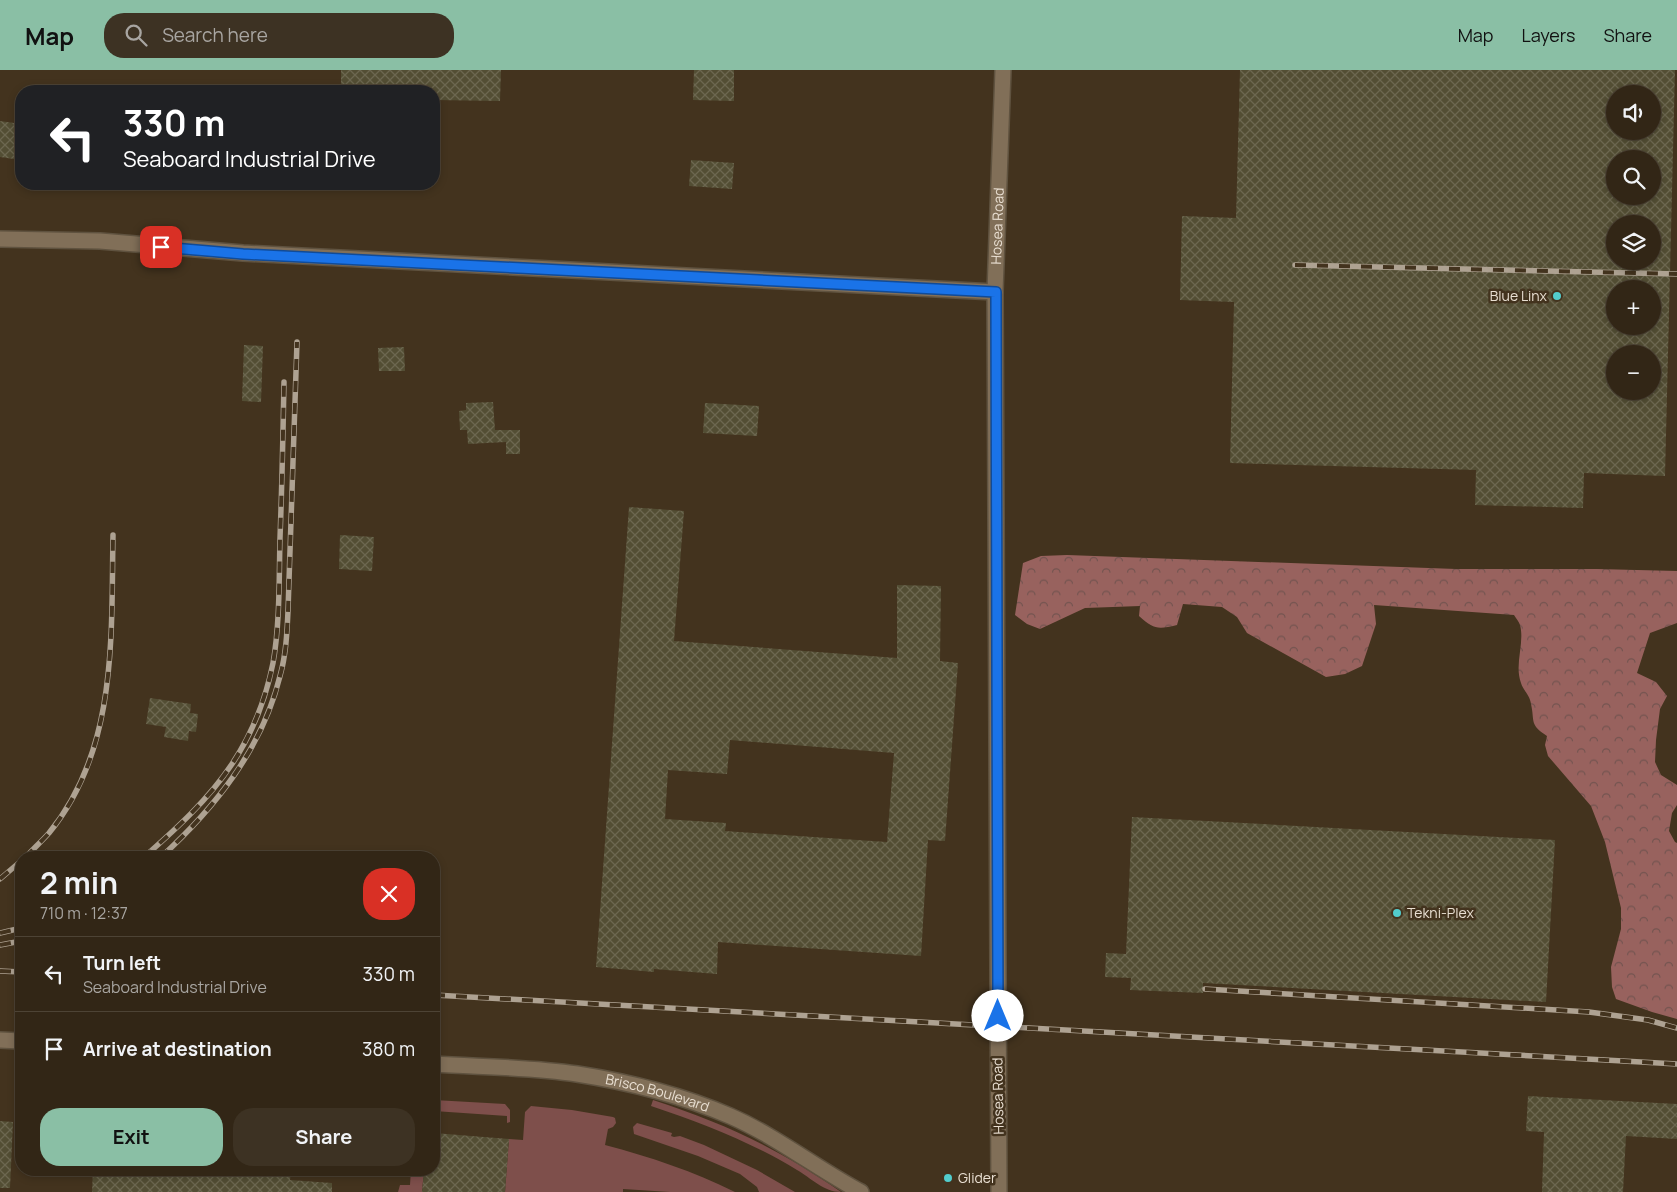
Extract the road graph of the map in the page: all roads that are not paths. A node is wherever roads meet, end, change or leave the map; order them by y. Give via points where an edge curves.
1 (1003, 70) edge
2 (0, 238) edge
3 (996, 292) junction
4 (0, 1040) edge
5 (15, 1041) edge
6 (440, 1064) edge
7 (861, 1192) edge
8 (999, 1192) edge

1 - 3 street, Hosea Road
2 - 3 street via 100,241 243,254
3 - 8 street, Hosea Road
4 - 5 street
6 - 7 street, Brisco Boulevard via 575,1074 660,1091 730,1116 770,1136

